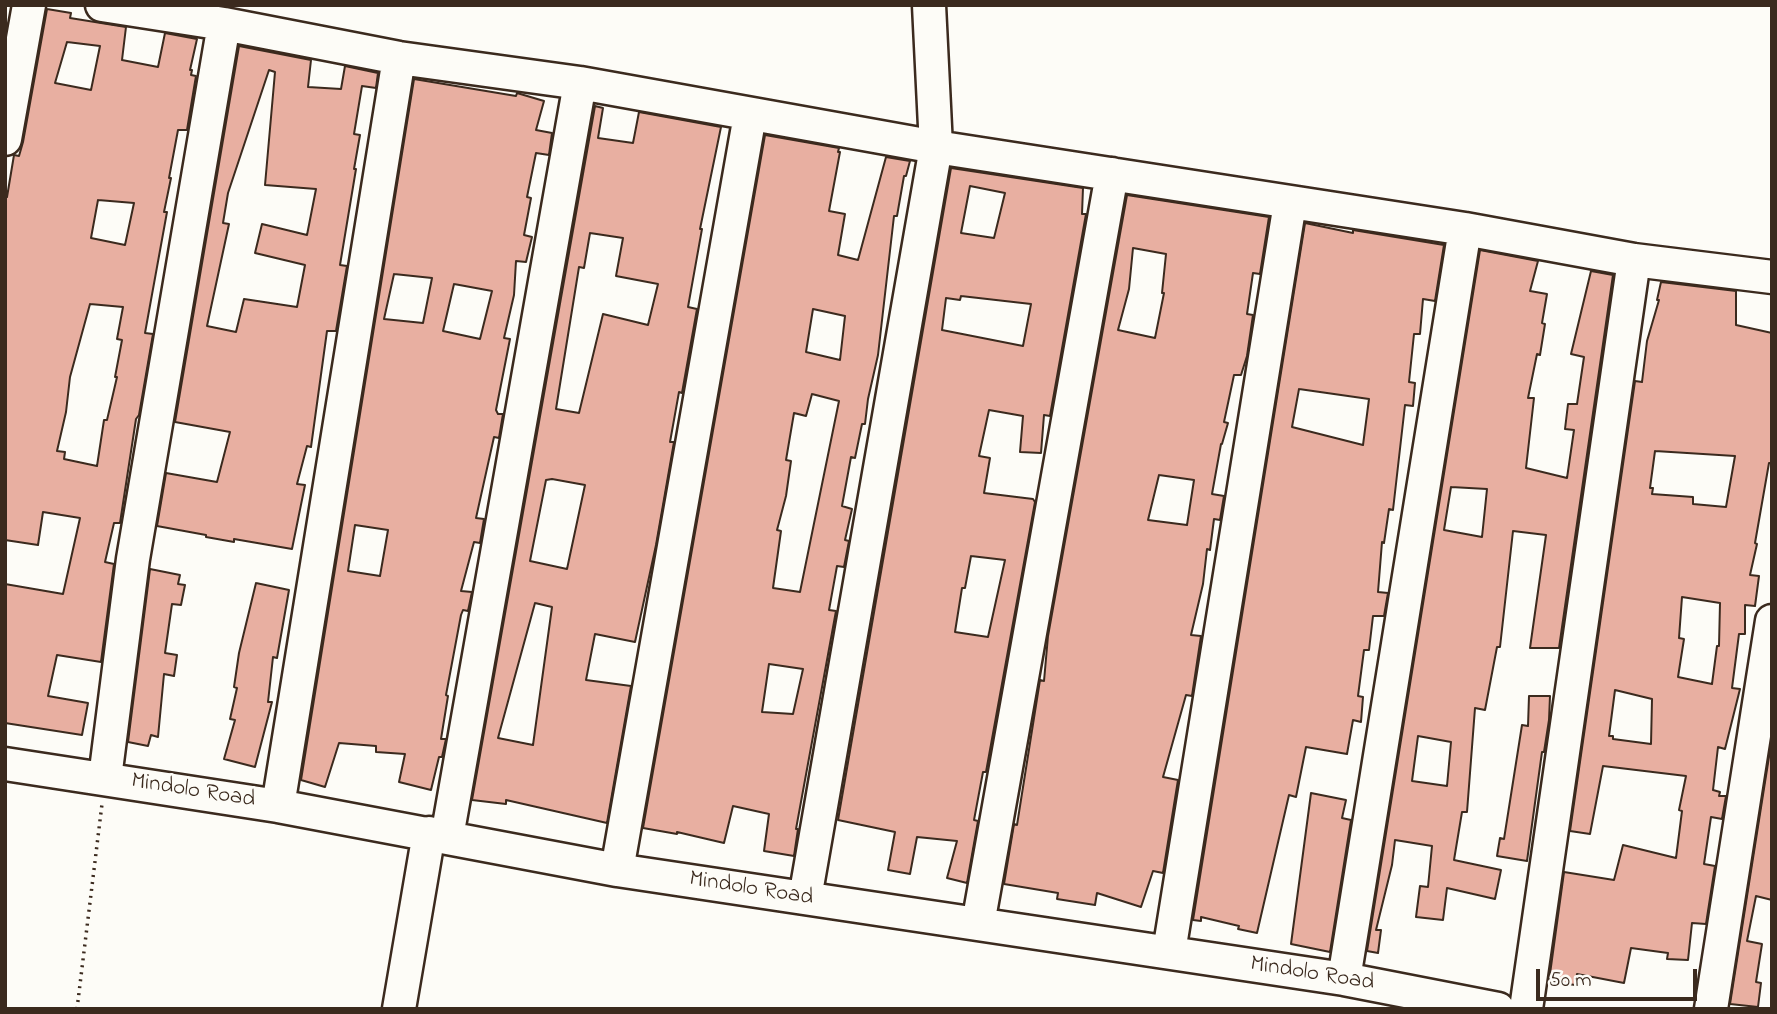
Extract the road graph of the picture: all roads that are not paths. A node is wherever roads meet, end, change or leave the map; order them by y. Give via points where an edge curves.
1 (29, 5) edge
2 (102, 5) edge
3 (929, 5) edge
4 (224, 24) junction
5 (399, 58) junction
6 (580, 83) junction
7 (750, 115) junction
8 (5, 139) edge
9 (936, 147) junction
10 (1112, 174) junction
11 (1290, 203) junction
12 (1465, 229) junction
13 (1634, 260) junction
14 (1772, 277) edge
15 (1772, 621) edge
16 (5, 764) edge
17 (105, 778) junction
18 (278, 806) junction
19 (438, 836) junction
20 (617, 870) junction
21 (805, 898) junction
22 (978, 924) junction
23 (1168, 952) junction
24 (1344, 979) junction
25 (399, 1009) edge
26 (1498, 1009) edge
27 (1526, 1009) edge
28 (1711, 1009) edge

1 - 8 street
2 - 4 street
3 - 9 street
4 - 5 street
4 - 17 street via 132,559
5 - 6 street
5 - 18 street
6 - 7 street
6 - 19 street
7 - 9 street
7 - 20 street
9 - 10 street
9 - 21 street
10 - 11 street
10 - 22 street
11 - 12 street
11 - 23 street
12 - 13 street
12 - 24 street
13 - 14 street
13 - 27 street
15 - 28 street
16 - 17 street, Mindolo Road
17 - 18 street, Mindolo Road
18 - 19 street, Mindolo Road
19 - 20 street, Mindolo Road
19 - 25 street
20 - 21 street, Mindolo Road
21 - 22 street, Mindolo Road
22 - 23 street, Mindolo Road
23 - 24 street, Mindolo Road
24 - 26 street, Mindolo Road

